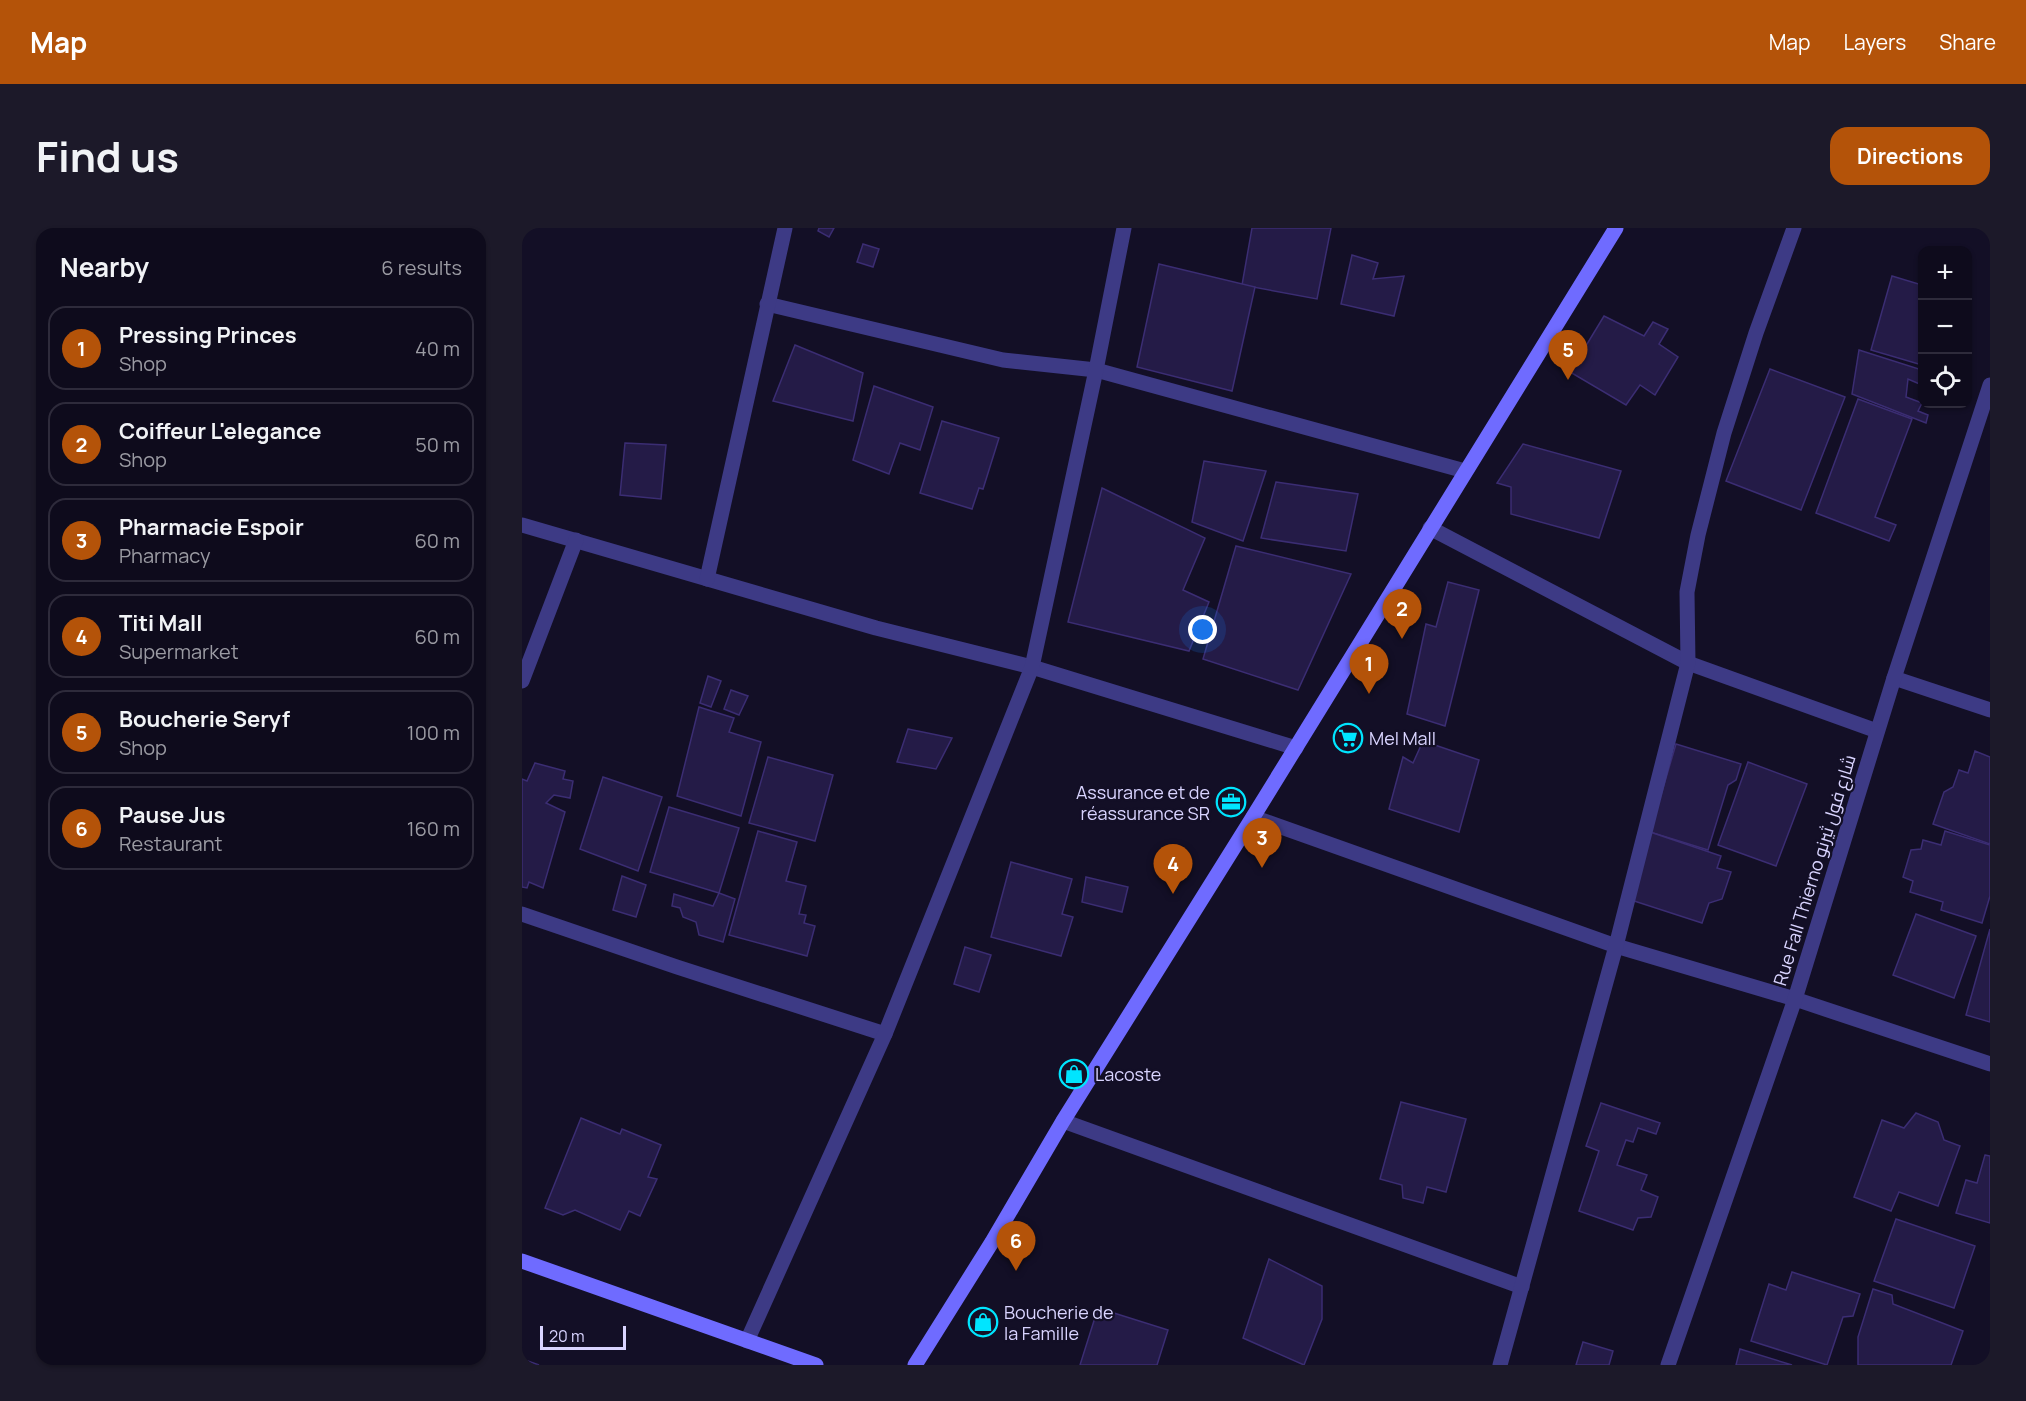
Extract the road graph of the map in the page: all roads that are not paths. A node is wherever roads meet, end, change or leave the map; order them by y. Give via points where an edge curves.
1 (785, 228) edge
2 (1124, 228) edge
3 (1616, 228) edge
4 (1794, 228) edge
5 (767, 304) junction
6 (1096, 370) junction
7 (1990, 385) edge
8 (1465, 471) junction
9 (522, 525) edge
10 (1430, 528) junction
11 (576, 540) junction
12 (707, 579) junction
13 (1689, 663) junction
14 (1032, 668) junction
15 (1894, 678) junction
16 (522, 681) edge
17 (1990, 710) edge
18 (1877, 731) junction
19 (1296, 748) junction
20 (1253, 817) junction
21 (522, 914) edge
22 (1616, 946) junction
23 (1795, 999) junction
24 (885, 1034) junction
25 (1990, 1064) edge
26 (1063, 1121) junction
27 (522, 1261) edge
28 (1522, 1287) junction
29 (747, 1341) junction
30 (816, 1365) edge
31 (915, 1365) edge
32 (1500, 1365) edge
33 (1668, 1365) edge

1 - 5 street
2 - 6 street
3 - 8 street
4 - 13 street via 1724,434 1698,535 1688,592
5 - 6 street via 1003,360
5 - 12 street
6 - 8 street
6 - 14 street
7 - 15 street, Rue Fall Thierno شارع فول ثيرنو
8 - 10 street
9 - 11 street
10 - 13 street
10 - 19 street
11 - 12 street
11 - 16 street
12 - 14 street
13 - 18 street
13 - 22 street
14 - 19 street
14 - 24 street
15 - 17 street
15 - 18 street, Rue Fall Thierno شارع فول ثيرنو
18 - 23 street, Rue Fall Thierno شارع فول ثيرنو
19 - 20 street
20 - 22 street
20 - 26 street
21 - 24 street
22 - 23 street
22 - 28 street
23 - 25 street
23 - 33 street, Rue Fall Thierno شارع فول ثيرنو
24 - 29 street
26 - 28 street
26 - 31 street
27 - 29 street
28 - 32 street
29 - 30 street

